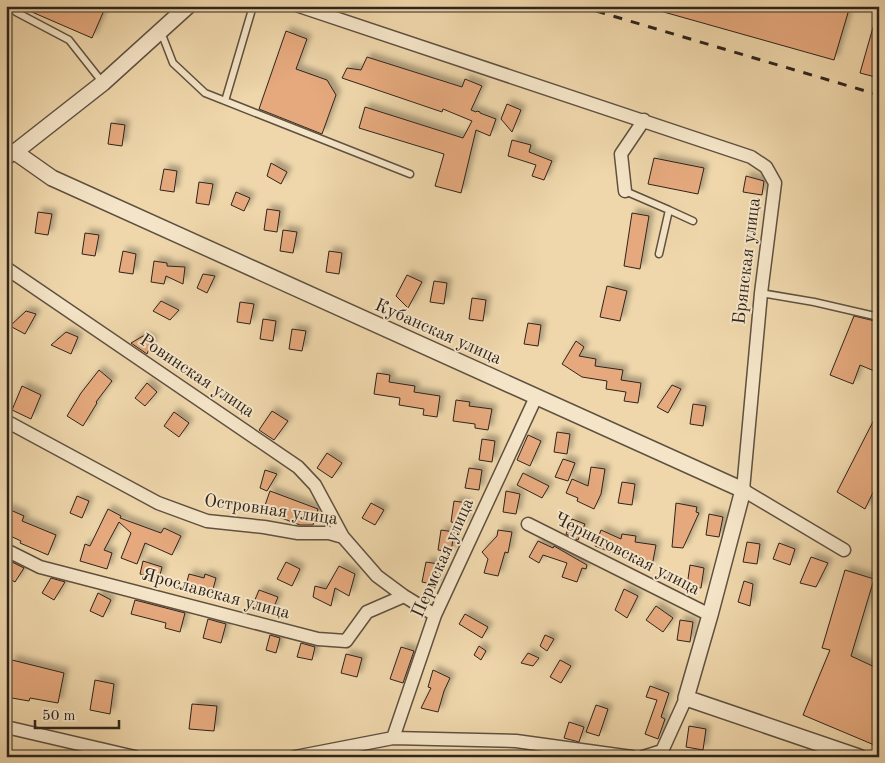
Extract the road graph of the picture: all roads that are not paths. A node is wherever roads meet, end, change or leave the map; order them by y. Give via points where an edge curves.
1 (12, 6) edge
2 (188, 6) edge
3 (253, 6) edge
4 (299, 6) edge
5 (160, 31) junction
6 (102, 83) junction
7 (225, 101) junction
8 (644, 120) junction
9 (11, 156) edge
10 (410, 174) dead end
11 (625, 191) joint
12 (668, 210) junction
13 (693, 221) dead end
14 (659, 254) dead end
15 (6, 268) edge
16 (761, 293) junction
17 (879, 317) edge
18 (536, 397) junction
19 (6, 421) edge
20 (743, 490) junction
21 (528, 524) dead end
22 (343, 538) junction
23 (6, 550) edge
24 (844, 550) dead end
25 (404, 596) junction
26 (435, 615) junction
27 (710, 616) junction
28 (686, 698) junction
29 (6, 727) edge
30 (393, 738) junction
31 (135, 757) edge
32 (295, 757) edge
33 (632, 757) edge
34 (643, 757) edge
35 (859, 757) edge

1 - 6 lane via 16,12 69,40
2 - 5 street
3 - 7 lane
4 - 8 street, Брянская улица
5 - 6 street
5 - 7 lane via 173,63 205,93
6 - 9 street
7 - 10 lane
8 - 11 street via 621,154
8 - 16 street, Брянская улица via 751,157 766,167 775,183
9 - 18 street, Кубанская улица via 52,178
11 - 12 lane
12 - 13 lane
12 - 14 lane
15 - 22 street, Ровинская улица via 298,467 315,485
16 - 17 lane
16 - 20 street, Брянская улица
18 - 20 street, Кубанская улица
18 - 26 street, Пермская улица
19 - 22 street, Островная улица via 158,503 207,521 298,533 329,533
20 - 24 street, Кубанская улица
20 - 27 street, Брянская улица
21 - 27 street, Черниговская улица
22 - 25 street, Островная улица via 378,576
23 - 25 street, Ярославская улица via 40,567 318,639 346,641 367,612
25 - 26 street, Островная улица
26 - 30 street, Пермская улица
27 - 28 street, Брянская улица
28 - 34 street via 662,751
28 - 35 street
29 - 31 street
30 - 32 street
30 - 33 street via 516,741

